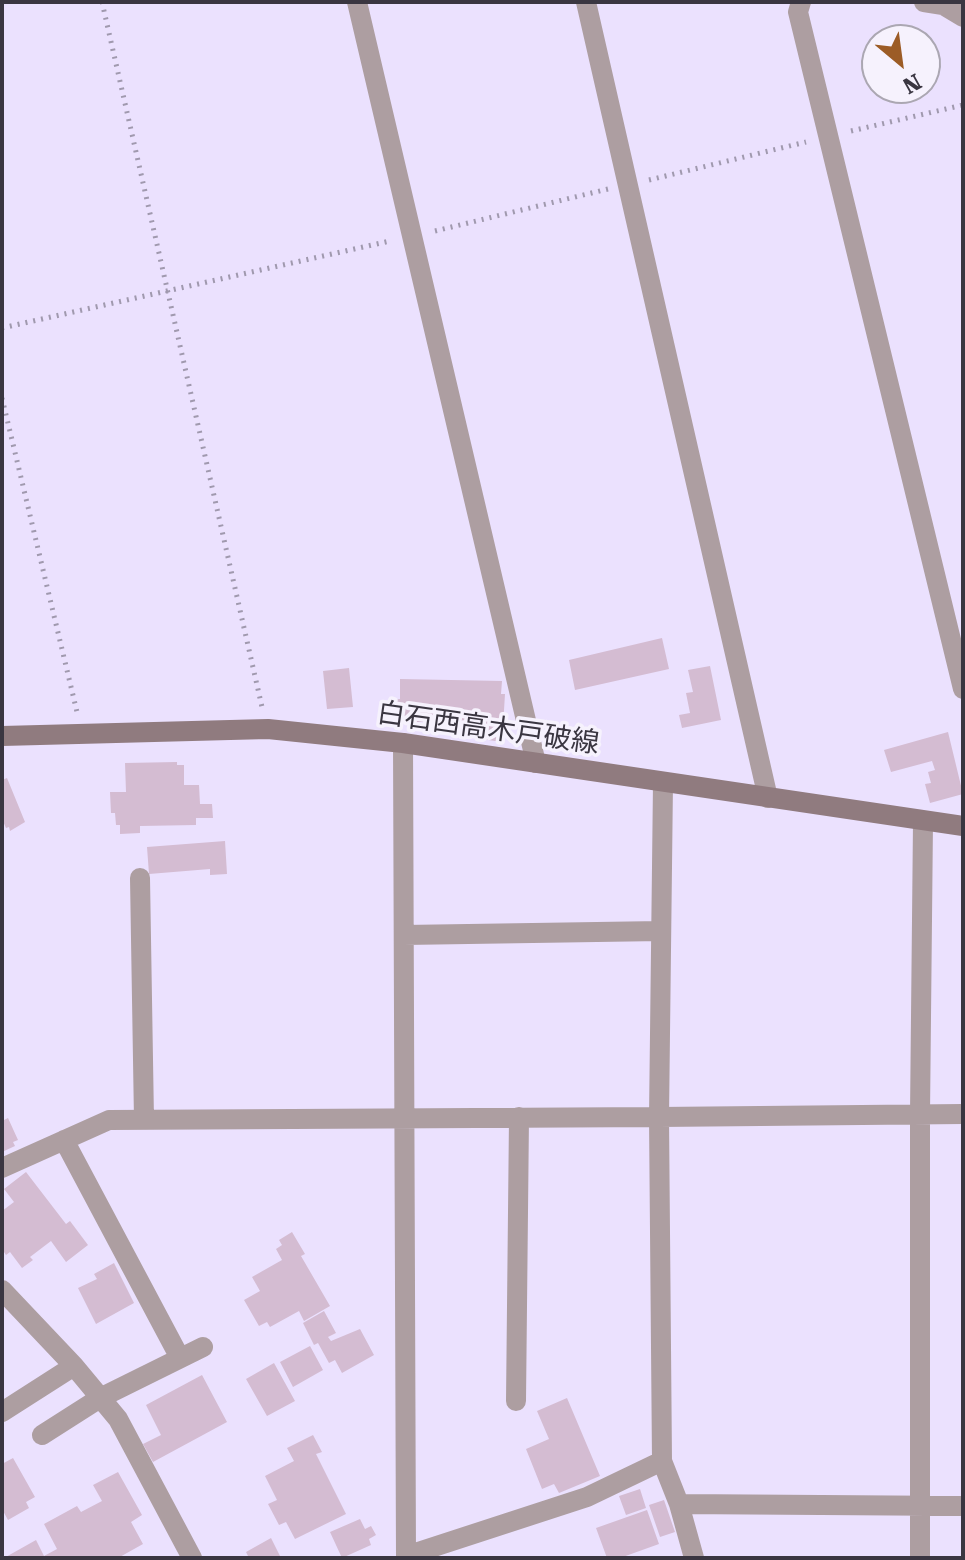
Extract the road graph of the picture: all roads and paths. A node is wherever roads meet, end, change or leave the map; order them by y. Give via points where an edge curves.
1 (102, 2) edge
2 (357, 2) edge
3 (586, 2) edge
4 (801, 2) edge
5 (924, 2) edge
6 (963, 17) edge
7 (963, 105) edge
8 (828, 137) junction
9 (628, 185) junction
10 (412, 236) junction
11 (166, 291) junction
12 (2, 328) edge
13 (2, 398) edge
14 (963, 689) edge
15 (268, 729) junction
16 (82, 734) junction
17 (2, 736) edge
18 (403, 743) junction
19 (536, 763) junction
20 (663, 783) junction
21 (768, 798) junction
22 (923, 822) junction
23 (963, 826) edge
24 (140, 878) dead end
25 (661, 931) junction
26 (404, 935) junction
27 (920, 1114) junction
28 (963, 1114) edge
29 (519, 1117) junction
30 (659, 1117) junction
31 (404, 1118) junction
32 (144, 1120) junction
33 (64, 1140) junction
34 (2, 1168) edge
35 (2, 1290) edge
36 (203, 1347) dead end
37 (180, 1358) junction
38 (74, 1366) junction
39 (100, 1398) junction
40 (516, 1401) dead end
41 (2, 1412) edge
42 (42, 1435) dead end
43 (662, 1461) junction
44 (679, 1504) junction
45 (963, 1506) edge
46 (921, 1507) junction
47 (406, 1557) edge
48 (192, 1558) edge
49 (694, 1558) edge
50 (920, 1558) edge

1 - 11 path
2 - 10 street
3 - 9 street
4 - 8 street via 798,12
5 - 6 street via 943,5
7 - 8 path
8 - 9 path
8 - 14 street
9 - 10 path
9 - 21 street
10 - 11 path
10 - 19 street
11 - 12 path
11 - 15 path
13 - 16 path
15 - 16 main road, 白石西高木戸破線
15 - 18 main road, 白石西高木戸破線
16 - 17 main road, 白石西高木戸破線
18 - 19 main road, 白石西高木戸破線
18 - 26 street
19 - 20 main road, 白石西高木戸破線
20 - 21 main road, 白石西高木戸破線
20 - 25 street
21 - 22 main road, 白石西高木戸破線
22 - 23 main road, 白石西高木戸破線
22 - 27 street
24 - 32 street
25 - 26 street
25 - 30 street
26 - 31 street
27 - 28 street
27 - 30 street
27 - 46 street
29 - 30 street
29 - 31 street
29 - 40 street
30 - 43 street
31 - 32 street
31 - 47 street
32 - 33 street via 109,1120
33 - 34 street
33 - 37 street
35 - 38 street
36 - 37 street
37 - 39 street
38 - 39 street
38 - 41 street
39 - 42 street
39 - 48 street via 118,1419
43 - 44 street
43 - 47 street via 587,1497
44 - 46 street
44 - 49 street
45 - 46 street
46 - 50 street

